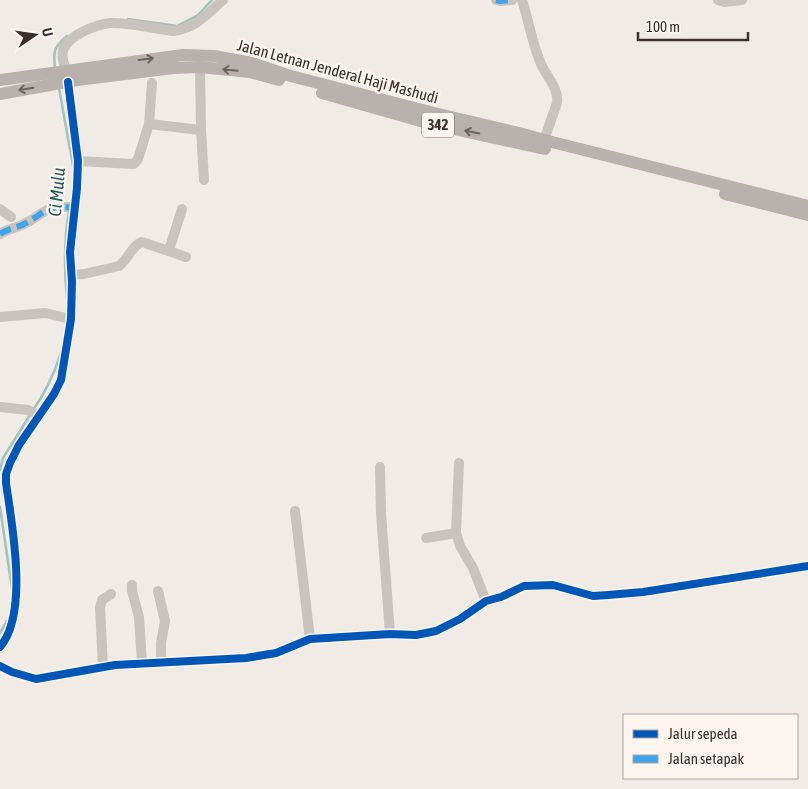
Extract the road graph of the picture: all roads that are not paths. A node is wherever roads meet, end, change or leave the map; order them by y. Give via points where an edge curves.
1 (223, 0) edge
2 (496, 0) edge
3 (512, 0) edge
4 (522, 0) edge
5 (718, 0) edge
6 (742, 0) edge
7 (200, 67) junction
8 (111, 70) junction
9 (66, 76) junction
10 (50, 79) junction
11 (0, 80) edge
12 (152, 82) dead end
13 (0, 94) edge
14 (149, 124) junction
15 (201, 130) junction
16 (522, 138) junction
17 (544, 140) junction
18 (78, 161) junction
19 (204, 180) dead end
20 (808, 206) edge
21 (70, 208) junction
22 (0, 209) edge
23 (182, 209) dead end
24 (808, 215) edge
25 (11, 217) dead end
26 (0, 234) edge
27 (169, 250) junction
28 (186, 257) dead end
29 (71, 278) junction
30 (0, 317) edge
31 (69, 318) junction
32 (0, 408) edge
33 (34, 413) junction
34 (459, 463) dead end
35 (380, 467) dead end
36 (295, 512) dead end
37 (456, 533) junction
38 (426, 538) dead end
39 (808, 566) edge
40 (132, 585) dead end
41 (158, 591) dead end
42 (111, 594) dead end
43 (486, 602) junction
44 (390, 634) junction
45 (310, 639) junction
46 (0, 647) edge
47 (142, 663) junction
48 (161, 663) junction
49 (0, 666) edge
50 (103, 667) junction

1 - 9 street via 198,23 182,30 112,23 88,29 66,44 63,50
2 - 3 street
4 - 17 street via 540,60 556,90 557,103
5 - 6 street
7 - 8 main road, Jalan Letnan Jenderal Haji Mashudi / 342
7 - 15 street
16 -> 7 main road, Jalan Letnan Jenderal Haji Mashudi / 342 via 431,124 250,72
8 - 9 main road, Jalan Letnan Jenderal Haji Mashudi / 342
8 -> 16 main road, Jalan Letnan Jenderal Haji Mashudi / 342 via 183,55 223,58 252,63
9 - 10 main road, Jalan Letnan Jenderal Haji Mashudi / 342
9 - 18 street
10 - 11 main road, Jalan Letnan Jenderal Haji Mashudi / 342
10 -> 13 main road, Jalan Letnan Jenderal Haji Mashudi / 342
12 - 14 street
14 - 15 street
14 - 18 street via 134,164
15 - 19 street
16 - 17 main road, Jalan Letnan Jenderal Haji Mashudi / 342
16 - 24 main road, Jalan Letnan Jenderal Haji Mashudi / 342
17 - 20 main road, Jalan Letnan Jenderal Haji Mashudi / 342
18 - 21 street via 77,188
21 - 26 street via 42,212 25,224
21 - 29 street
22 - 25 street
23 - 27 street
27 - 28 street
27 - 29 street via 139,243 119,266
29 - 31 street
30 - 31 street via 37,313
31 - 33 street via 61,380 54,394
32 - 33 street
33 - 46 street via 8,468 6,483 17,578 10,633
34 - 37 street
35 - 44 street
36 - 45 street
37 - 38 street
37 - 43 street
39 - 43 street via 608,596 593,596 553,585 530,585
40 - 47 street via 139,617
41 - 48 street via 166,621
42 - 50 street via 102,600 100,608
43 - 44 street via 443,629
44 - 45 street
45 - 48 street via 276,653 246,658
47 - 48 street
47 - 50 street
49 - 50 street via 36,679

